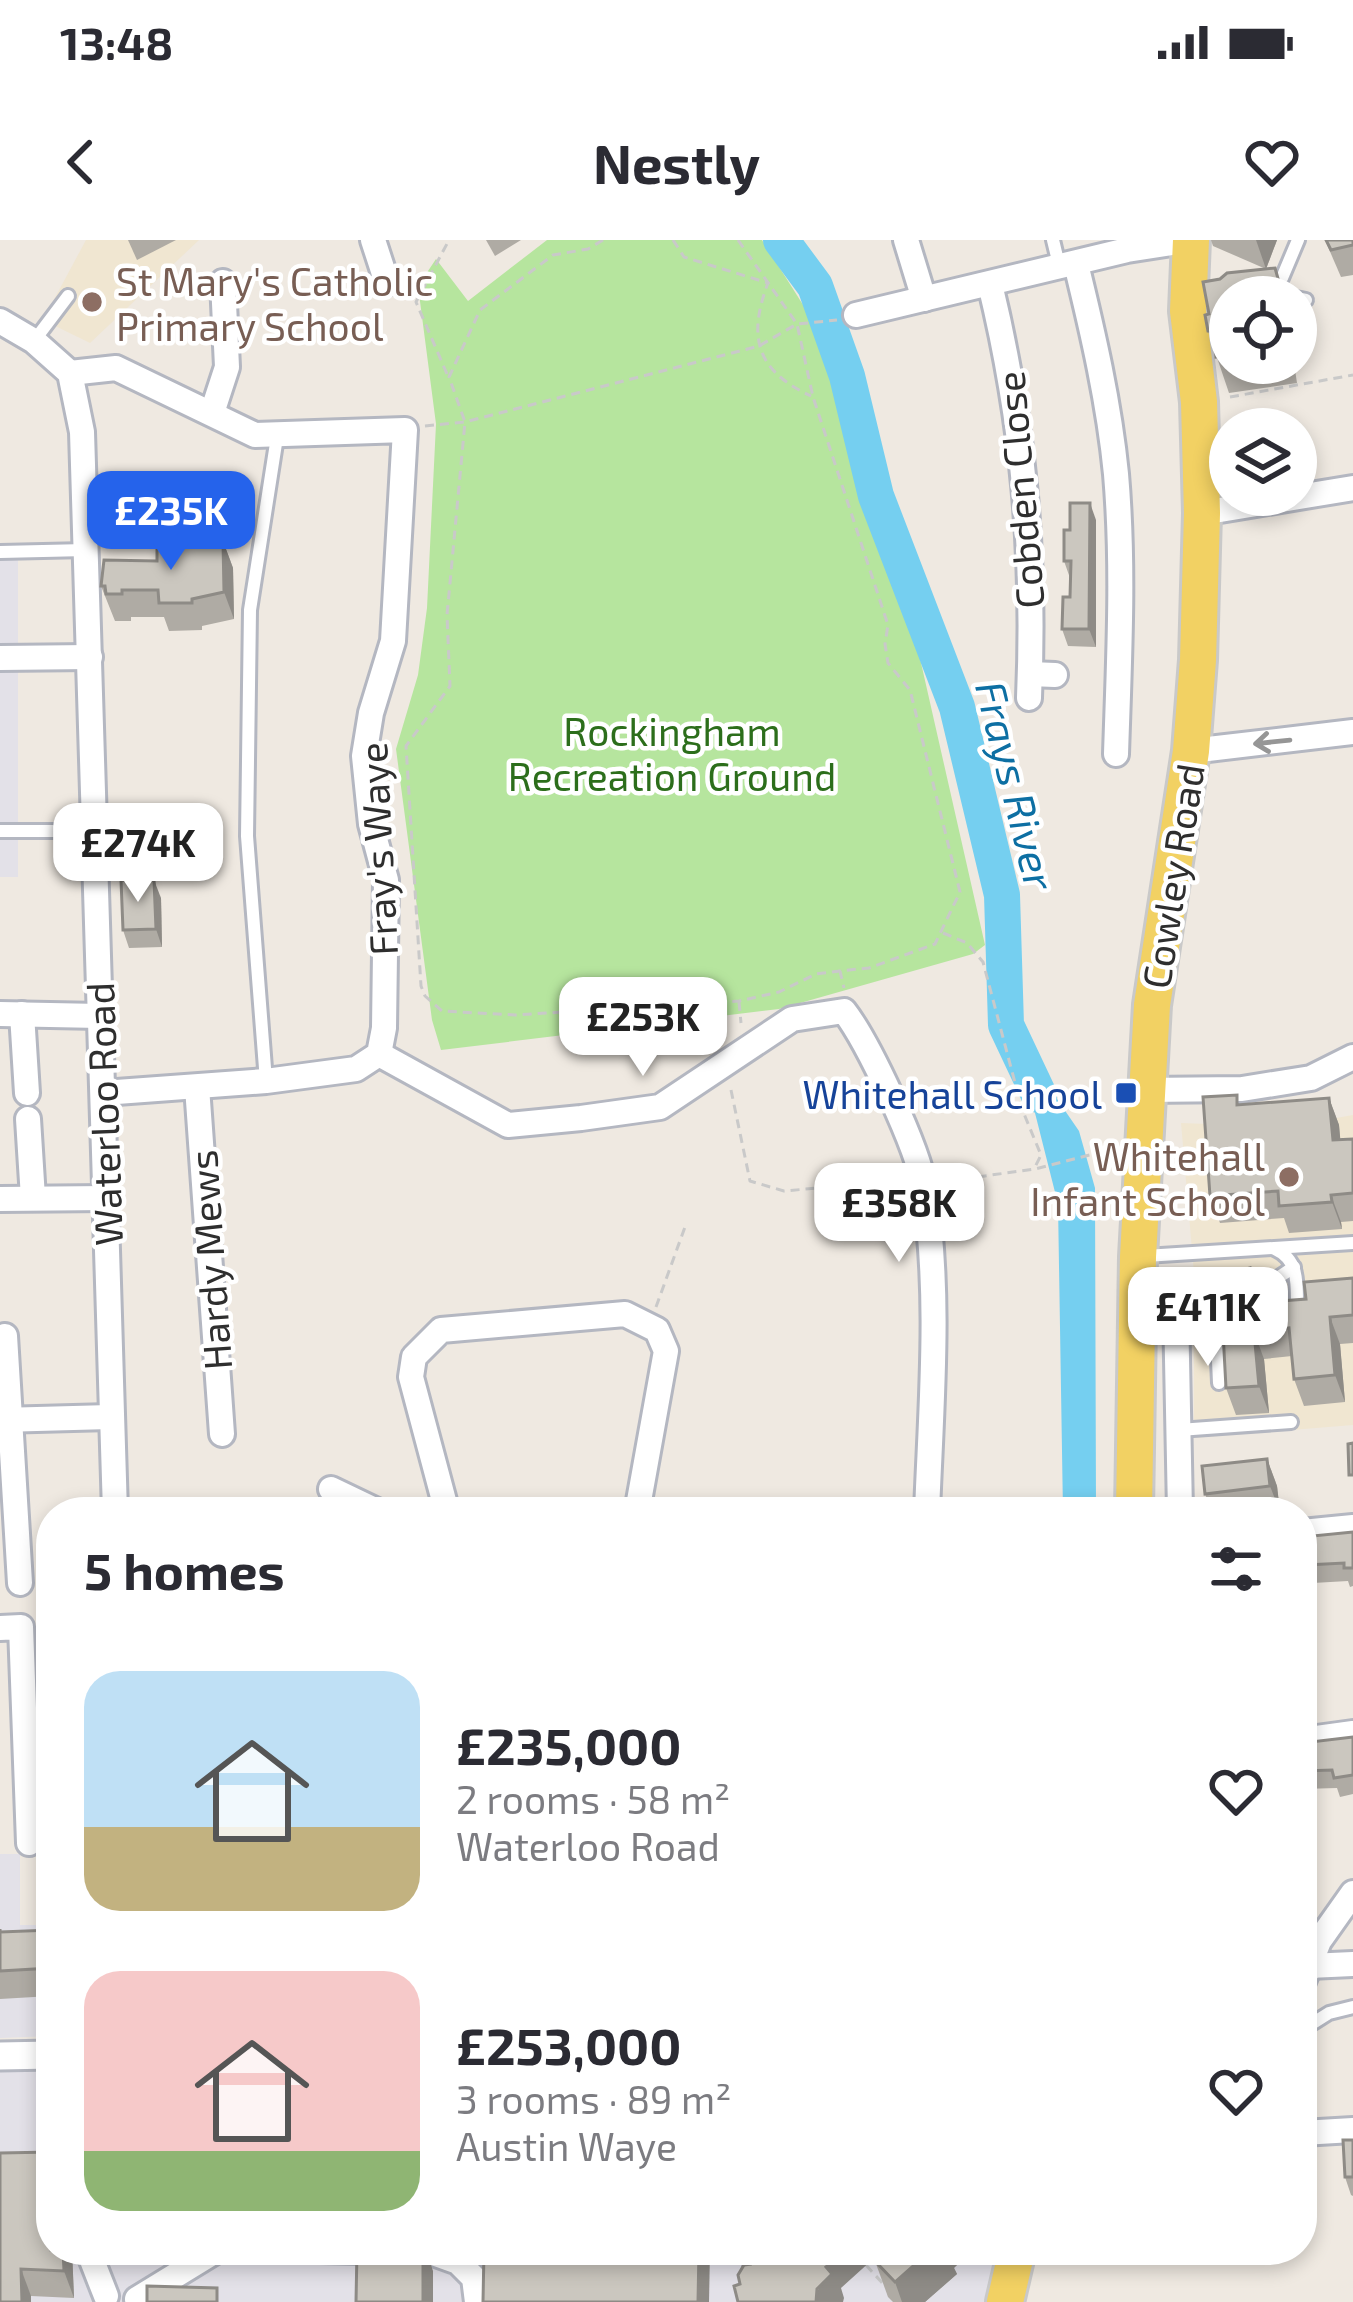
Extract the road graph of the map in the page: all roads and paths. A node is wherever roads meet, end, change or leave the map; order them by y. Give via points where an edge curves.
1 (373, 240) edge
2 (448, 240) edge
3 (603, 240) edge
4 (674, 240) edge
5 (738, 240) edge
6 (906, 240) edge
7 (1053, 240) edge
8 (1298, 240) edge
9 (1104, 248) edge
10 (1196, 261) edge
11 (1067, 265) junction
12 (1283, 276) edge
13 (223, 282) dead end
14 (387, 283) dead end
15 (768, 284) junction
16 (990, 284) junction
17 (68, 296) dead end
18 (924, 299) junction
19 (850, 316) joint
20 (0, 322) edge
21 (797, 324) junction
22 (34, 341) junction
23 (759, 346) junction
24 (70, 374) junction
25 (1353, 375) edge
26 (448, 377) junction
27 (813, 397) junction
28 (1199, 402) junction
29 (212, 413) junction
30 (465, 422) junction
31 (405, 430) junction
32 (277, 436) junction
33 (1353, 488) edge
34 (1202, 513) junction
35 (87, 550) junction
36 (0, 551) edge
37 (90, 657) junction
38 (0, 658) edge
39 (1038, 682) dead end
40 (1353, 732) edge
41 (1192, 751) junction
42 (1116, 754) dead end
43 (0, 831) edge
44 (95, 832) junction
45 (940, 931) junction
46 (840, 971) junction
47 (11, 1014) edge
48 (100, 1016) junction
49 (852, 1021) junction
50 (379, 1054) junction
51 (1353, 1058) edge
52 (722, 1066) junction
53 (266, 1082) junction
54 (197, 1087) junction
55 (1145, 1090) junction
56 (27, 1093) dead end
57 (103, 1093) junction
58 (28, 1120) dead end
59 (1093, 1154) dead end
60 (1034, 1169) junction
61 (924, 1184) junction
62 (33, 1198) junction
63 (107, 1198) junction
64 (0, 1199) edge
65 (685, 1227) dead end
66 (1353, 1243) edge
67 (1274, 1248) junction
68 (1138, 1257) junction
69 (1294, 1267) junction
70 (1297, 1301) edge
71 (1137, 1302) junction
72 (649, 1325) junction
73 (5, 1336) dead end
74 (1219, 1383) edge
75 (110, 1417) junction
76 (5, 1420) edge
77 (1291, 1422) dead end
78 (1179, 1430) junction
79 (222, 1434) dead end
80 (331, 1489) dead end
81 (114, 1497) edge
82 (348, 1497) edge
83 (443, 1497) edge
84 (640, 1497) edge
85 (927, 1497) edge
86 (1134, 1497) edge
87 (1180, 1497) edge
88 (1353, 1527) edge
89 (1317, 1531) edge
90 (20, 1583) dead end
91 (0, 1628) edge
92 (36, 1729) edge
93 (1353, 1733) edge
94 (1317, 1738) edge
95 (36, 1765) edge
96 (29, 1843) dead end
97 (1353, 1893) edge
98 (1317, 1950) edge
99 (1353, 1964) edge
100 (1317, 1972) edge
101 (1353, 2006) edge
102 (1317, 2021) edge
103 (36, 2055) edge
104 (0, 2056) edge
105 (1353, 2131) edge
106 (1317, 2132) edge
107 (93, 2265) edge
108 (194, 2265) edge
109 (471, 2265) edge
110 (750, 2265) edge
111 (866, 2265) dead end
112 (1014, 2265) edge
113 (891, 2294) edge
114 (104, 2299) edge
115 (138, 2300) edge
116 (478, 2302) edge
117 (746, 2302) edge
118 (1006, 2302) edge

1 - 14 street
2 - 26 path via 416,302
3 - 26 path via 553,255 480,310
4 - 15 path via 684,257
5 - 15 path
6 - 18 street
7 - 11 lane
8 - 12 lane
9 - 10 street
9 - 11 street
10 - 28 main road, Cowley Road
11 - 16 street
11 - 42 street via 1097,351 1116,474
13 - 29 street via 227,367
15 - 21 path
15 - 23 path via 757,314
16 - 18 street
16 - 39 street, Cobden Close via 1024,463
17 - 22 lane
18 - 19 street
19 - 21 path
20 - 22 street
21 - 23 path
21 - 27 path
22 - 24 street
23 - 27 path via 768,367
23 - 30 path
24 - 29 street via 116,368
24 - 35 street, Waterloo Road via 82,432
25 - 28 path
26 - 30 path
27 - 45 path via 889,625 888,663 910,690 926,745 959,892
28 - 34 main road, Cowley Road
29 - 32 street via 255,435
30 - 31 path
30 - 46 path via 447,615 450,686 406,746 425,997 442,1011 590,1012 739,1000
31 - 32 street
31 - 50 street, Fray's Waye via 393,641 364,756 386,880
32 - 53 lane via 250,633 247,836
33 - 34 street
34 - 41 main road, Cowley Road
35 - 36 lane
35 - 37 street, Waterloo Road
37 - 38 street
37 - 44 street, Waterloo Road
40 -> 41 street
41 - 55 main road, Cowley Road
43 - 44 lane
44 - 48 street, Waterloo Road
45 - 46 path via 935,944
45 - 60 path via 983,962 1041,1155
46 - 49 path
47 - 48 street
47 - 56 street
48 - 57 street, Waterloo Road
49 - 52 street via 844,1011 792,1019
49 - 61 street
50 - 52 street via 508,1124 661,1107
50 - 53 street via 356,1069
51 - 55 street via 1288,1082
52 - 61 path via 750,1181 784,1191
53 - 54 street
54 - 57 street
54 - 79 street, Hardy Mews
55 - 68 main road, Cowley Road
57 - 63 street, Waterloo Road
58 - 62 street
59 - 60 path
60 - 61 path
61 - 85 street via 932,1310
62 - 63 street
62 - 64 street
63 - 75 street, Waterloo Road
65 - 72 path
66 - 67 lane
67 - 68 lane
67 - 69 lane
68 - 71 main road, Cowley Road
69 - 70 lane
69 - 74 lane via 1274,1281 1221,1294
71 - 78 street via 1176,1308
71 - 86 main road, Cowley Road
72 - 83 street via 625,1314 442,1330 415,1357 411,1376
72 - 84 street via 666,1351
73 - 76 street
75 - 76 street
75 - 81 street, Waterloo Road
76 - 90 street
77 - 78 lane
78 - 87 street
80 - 82 street
88 - 89 street
91 - 92 street via 21,1627
93 - 94 street
95 - 96 street
97 - 98 street
99 - 100 street
101 - 102 lane
103 - 104 street
105 - 106 street
107 - 114 street
108 - 115 street
109 - 116 street
110 - 117 lane
111 - 113 path
112 - 118 main road
114 - 115 street via 121,2290

